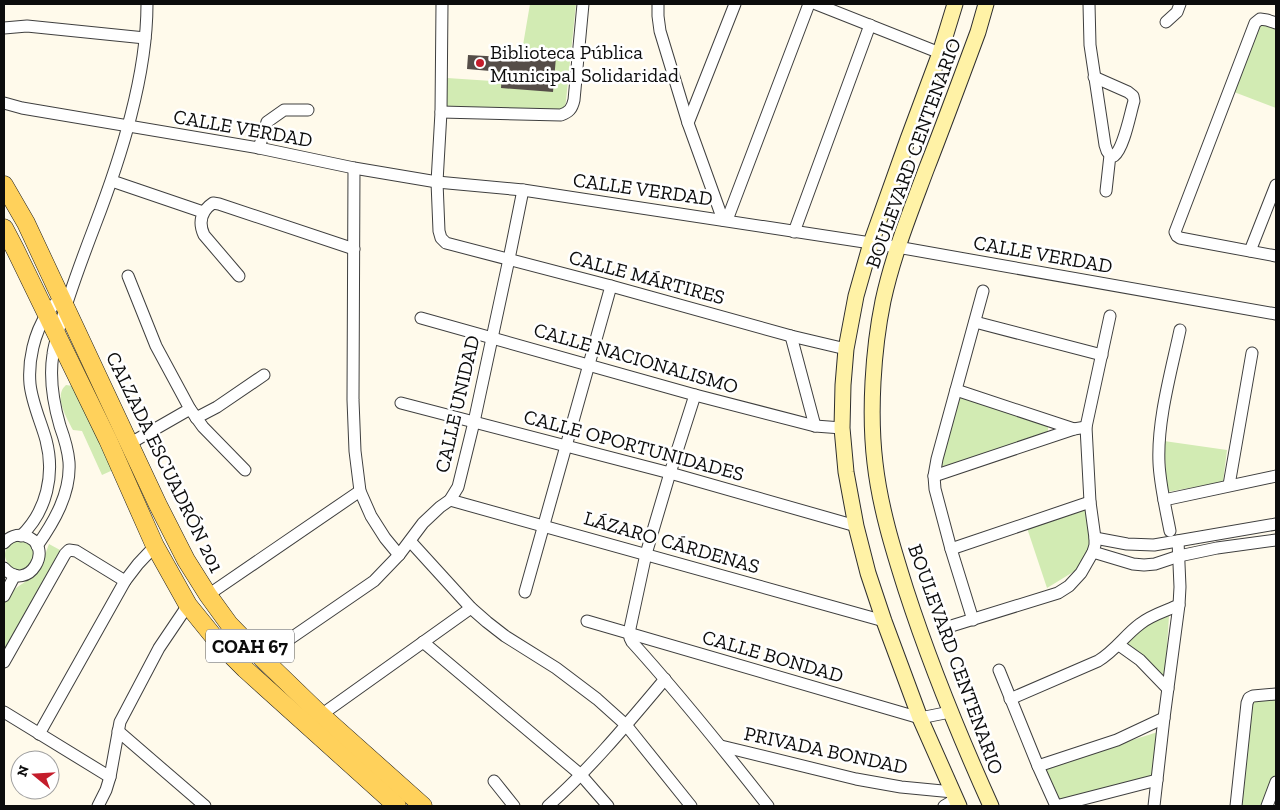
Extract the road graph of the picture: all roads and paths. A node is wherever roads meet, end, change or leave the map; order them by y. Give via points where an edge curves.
1 (147, 4) edge
2 (442, 4) edge
3 (583, 4) edge
4 (658, 4) edge
5 (736, 4) edge
6 (809, 4) edge
7 (816, 4) edge
8 (955, 4) edge
9 (986, 4) edge
10 (1180, 4) edge
11 (1090, 6) edge
12 (1166, 22) dead end
13 (1276, 23) edge
14 (870, 25) junction
15 (4, 28) edge
16 (145, 38) junction
17 (940, 53) junction
18 (1094, 77) junction
19 (4, 103) edge
20 (308, 110) dead end
21 (442, 112) junction
22 (688, 123) junction
23 (128, 126) junction
24 (259, 148) junction
25 (1110, 155) junction
26 (354, 168) junction
27 (112, 181) junction
28 (437, 182) junction
29 (4, 185) edge
30 (1276, 185) edge
31 (523, 190) junction
32 (1106, 191) dead end
33 (203, 212) junction
34 (725, 220) junction
35 (4, 228) edge
36 (794, 232) junction
37 (871, 243) junction
38 (897, 247) junction
39 (354, 249) junction
40 (1250, 251) junction
41 (1276, 256) edge
42 (509, 259) junction
43 (128, 276) dead end
44 (239, 276) dead end
45 (612, 286) junction
46 (983, 291) dead end
47 (66, 296) junction
48 (47, 314) junction
49 (1276, 314) edge
50 (1110, 316) dead end
51 (421, 318) dead end
52 (975, 322) junction
53 (1180, 330) dead end
54 (57, 336) junction
55 (791, 336) junction
56 (492, 337) junction
57 (846, 350) junction
58 (1252, 352) dead end
59 (1102, 355) junction
60 (589, 364) junction
61 (30, 369) junction
62 (51, 372) junction
63 (264, 375) dead end
64 (956, 390) junction
65 (695, 395) junction
66 (401, 403) dead end
67 (193, 414) junction
68 (474, 422) junction
69 (815, 426) junction
70 (1086, 427) junction
71 (842, 428) junction
72 (1074, 429) junction
73 (127, 439) junction
74 (108, 440) junction
75 (566, 446) junction
76 (49, 457) junction
77 (69, 457) junction
78 (245, 470) dead end
79 (670, 474) junction
80 (934, 476) junction
81 (1276, 476) edge
82 (1229, 485) junction
83 (360, 491) junction
84 (450, 500) junction
85 (1164, 500) junction
86 (1090, 502) junction
87 (1276, 524) edge
88 (544, 526) junction
89 (856, 526) junction
90 (1170, 531) dead end
91 (21, 536) junction
92 (1095, 538) junction
93 (1276, 540) edge
94 (1178, 541) junction
95 (410, 542) junction
96 (4, 543) edge
97 (37, 546) junction
98 (155, 546) junction
99 (951, 549) junction
100 (1093, 552) junction
101 (646, 554) junction
102 (399, 555) junction
103 (1179, 556) junction
104 (4, 568) edge
105 (15, 575) junction
106 (124, 581) junction
107 (525, 592) dead end
108 (208, 595) junction
109 (4, 596) edge
110 (188, 605) junction
111 (1179, 605) junction
112 (472, 608) junction
113 (973, 620) junction
114 (587, 621) dead end
115 (884, 621) junction
116 (948, 627) dead end
117 (629, 633) junction
118 (423, 642) junction
119 (1119, 645) junction
120 (262, 658) junction
121 (4, 662) edge
122 (999, 670) dead end
123 (665, 679) junction
124 (1168, 689) junction
125 (1276, 694) edge
126 (1010, 699) junction
127 (4, 712) edge
128 (950, 712) junction
129 (321, 714) junction
130 (920, 718) junction
131 (1164, 718) junction
132 (626, 725) junction
133 (118, 731) junction
134 (39, 734) junction
135 (721, 746) junction
136 (1038, 766) junction
137 (582, 775) junction
138 (110, 777) junction
139 (1157, 780) junction
140 (494, 781) dead end
141 (1276, 782) edge
142 (953, 801) edge
143 (98, 806) edge
144 (205, 806) edge
145 (397, 806) edge
146 (423, 806) edge
147 (514, 806) edge
148 (548, 806) edge
149 (608, 806) edge
150 (691, 806) edge
151 (768, 806) edge
152 (990, 806) edge
153 (1154, 806) edge
154 (1236, 806) edge
155 (1267, 806) edge

1 - 16 street
2 - 21 street
3 - 21 street via 574,100 568,113
4 - 22 street via 660,30
5 - 22 street
6 - 34 street
7 - 14 street
8 - 17 main road, BOULEVARD CENTENARIO
9 - 38 main road, BOULEVARD CENTENARIO
10 - 12 street via 1177,12
11 - 18 street
13 - 40 street via 1260,19 1255,23 1175,232 1180,238
14 - 17 street
14 - 36 street
15 - 16 street via 27,26
16 - 23 street
17 - 37 main road, BOULEVARD CENTENARIO
18 - 25 street via 1105,145
18 - 25 street via 1133,96 1122,145 1114,156
19 - 23 street, CALLE VERDAD
20 - 24 street via 284,110 267,122
21 - 28 street
22 - 34 street
23 - 24 street, CALLE VERDAD
23 - 27 street
24 - 26 street, CALLE VERDAD
25 - 32 street
26 - 28 street, CALLE VERDAD
26 - 39 street
27 - 33 street
27 - 47 street
28 - 31 street, CALLE VERDAD
28 - 42 street, CALLE MÁRTIRES via 441,238 446,243
29 - 47 main road, CALZADA ESCUADRÓN 201 / COAH 67
30 - 40 street
31 - 34 street, CALLE VERDAD
31 - 42 street, CALLE UNIDAD
33 - 39 street via 213,203 219,204
33 - 44 street via 201,228 204,235
34 - 36 street, CALLE VERDAD
35 - 48 main road, CALZADA ESCUADRÓN 201 / COAH 67
36 - 37 street, CALLE VERDAD
37 - 38 street, CALLE VERDAD
37 - 57 main road, BOULEVARD CENTENARIO via 856,296
38 - 49 street, CALLE VERDAD
38 - 128 main road, BOULEVARD CENTENARIO via 883,301 876,353 872,415 875,464 895,555
39 - 83 street via 353,400
40 - 41 street
42 - 45 street, CALLE MÁRTIRES
42 - 56 street, CALLE UNIDAD
43 - 67 street via 156,346
45 - 55 street, CALLE MÁRTIRES
45 - 60 street
46 - 52 street
47 - 48 street
47 - 54 street
47 - 73 main road, CALZADA ESCUADRÓN 201 / COAH 67
48 - 54 main road, CALZADA ESCUADRÓN 201 / COAH 67
48 - 61 street via 37,334
50 - 59 street
51 - 56 street, CALLE NACIONALISMO
52 - 59 street
52 - 64 street
53 - 85 street via 1160,436 1159,463
54 - 62 street
54 - 74 main road, CALZADA ESCUADRÓN 201 / COAH 67
55 - 57 street, CALLE MÁRTIRES
55 - 69 street
56 - 60 street, CALLE NACIONALISMO
56 - 68 street, CALLE UNIDAD
57 - 71 main road, BOULEVARD CENTENARIO
58 - 82 street
59 - 70 street
60 - 65 street, CALLE NACIONALISMO
60 - 75 street
61 - 62 street
61 - 76 street via 33,398
62 - 77 street via 53,400
63 - 67 street via 217,407
64 - 72 street
64 - 80 street
65 - 69 street, CALLE NACIONALISMO
65 - 79 street
66 - 68 street, CALLE OPORTUNIDADES
67 - 73 street
67 - 78 street
68 - 75 street, CALLE OPORTUNIDADES
68 - 84 street, CALLE UNIDAD via 458,487
69 - 71 street, CALLE NACIONALISMO
70 - 72 street
70 - 86 street
71 - 89 main road, BOULEVARD CENTENARIO
72 - 80 street
73 - 74 main road
73 - 108 main road, CALZADA ESCUADRÓN 201 / COAH 67 via 186,560
74 - 98 main road, CALZADA ESCUADRÓN 201 / COAH 67
75 - 79 street, CALLE OPORTUNIDADES
75 - 88 street
76 - 77 street
76 - 91 street via 50,476 42,507 30,528
77 - 97 street via 66,490 55,518
79 - 89 street, CALLE OPORTUNIDADES
79 - 101 street
80 - 99 street
81 - 82 street
82 - 85 street
83 - 102 street via 371,516
83 - 108 street
84 - 88 street, LÁZARO CÁRDENAS
84 - 95 street, CALLE UNIDAD via 423,523
85 - 90 street
86 - 92 street
86 - 99 street
87 - 94 street
88 - 101 street, LÁZARO CÁRDENAS
88 - 107 street
89 - 115 main road, BOULEVARD CENTENARIO
91 - 96 street
91 - 97 street via 30,538
92 - 94 street via 1141,545
92 - 100 street
93 - 103 street
94 - 103 street
95 - 102 street, CALLE UNIDAD
95 - 112 street
97 - 105 street via 39,560 35,567 23,575
98 - 106 street
98 - 110 main road, CALZADA ESCUADRÓN 201 / COAH 67
99 - 113 street
100 - 103 street via 1144,566
100 - 113 street via 1070,586 1058,593
101 - 115 street, LÁZARO CÁRDENAS
101 - 117 street
102 - 120 street, CALLE UNIDAD via 374,581
103 - 111 street
104 - 105 street
105 - 109 street
106 - 121 street via 69,550
106 - 134 street
108 - 120 main road, CALZADA ESCUADRÓN 201 / COAH 67 via 229,624
110 - 133 street via 159,648
110 - 145 main road, CALZADA ESCUADRÓN 201 / COAH 67 via 245,669
111 - 119 street via 1139,624
111 - 124 street
112 - 118 street
112 - 132 street via 506,636 597,699
113 - 116 street
114 - 117 street, CALLE BONDAD
115 - 130 main road, BOULEVARD CENTENARIO
117 - 123 street via 632,642
117 - 130 street, CALLE BONDAD
118 - 129 street
118 - 137 street
119 - 124 street via 1140,660
119 - 126 street via 1098,661
120 - 129 main road, CALZADA ESCUADRÓN 201 / COAH 67
122 - 126 street
123 - 132 street
123 - 135 street
124 - 131 street
125 - 154 street via 1253,696 1247,703
126 - 136 street
127 - 134 street
128 - 130 street, CALLE BONDAD
128 - 152 main road, BOULEVARD CENTENARIO
129 - 146 main road, CALZADA ESCUADRÓN 201 / COAH 67
130 - 142 main road, BOULEVARD CENTENARIO
131 - 136 street via 1117,740
131 - 139 street
132 - 137 street
132 - 150 street
133 - 138 street
133 - 144 street
134 - 138 street
135 - 142 street, PRIVADA BONDAD
135 - 151 street
136 - 139 street via 1056,806
137 - 148 street
137 - 149 street
138 - 143 street
139 - 153 street
140 - 147 street
141 - 155 street

